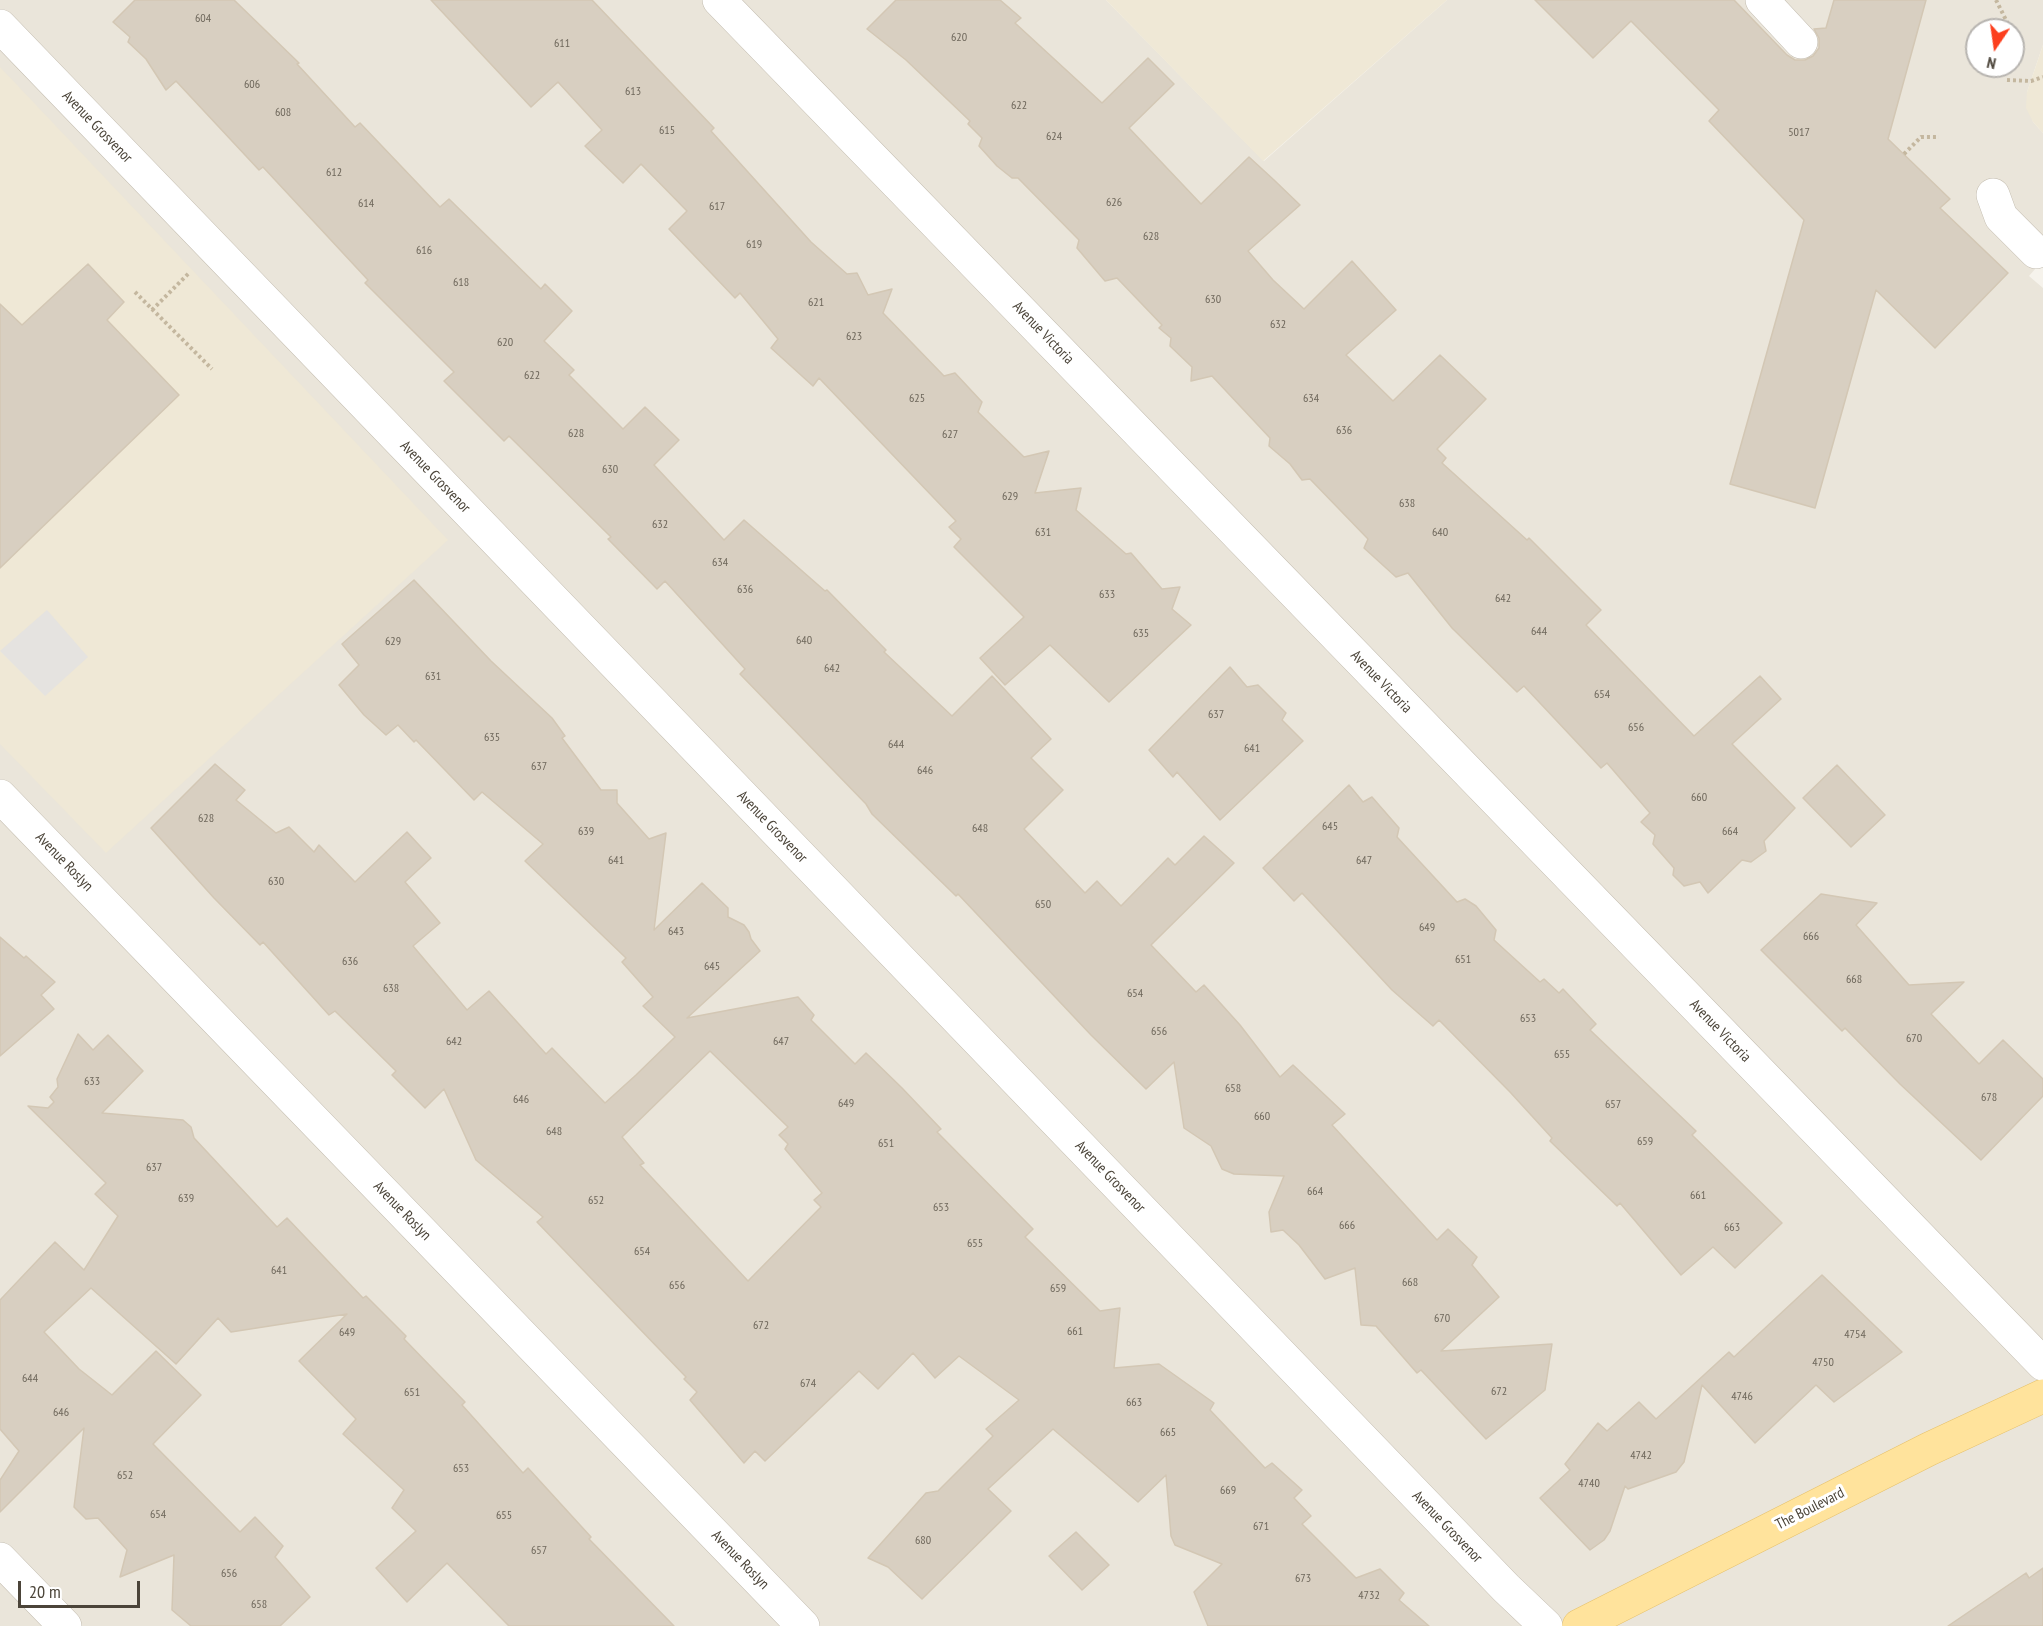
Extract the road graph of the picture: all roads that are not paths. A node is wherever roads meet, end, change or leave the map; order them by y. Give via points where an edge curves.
1 (719, 0) edge
2 (1762, 0) edge
3 (0, 26) edge
4 (1801, 42) dead end
5 (1993, 195) dead end
6 (2036, 252) dead end
7 (0, 796) edge
8 (2043, 1364) edge
9 (2043, 1396) edge
10 (0, 1559) edge
11 (64, 1626) edge
12 (803, 1626) edge
13 (1546, 1626) edge
14 (1579, 1626) edge

1 - 8 street, Avenue Victoria
2 - 4 street
3 - 13 street, Avenue Grosvenor
5 - 6 street via 2001,217
7 - 12 street, Avenue Roslyn
9 - 14 main road, The Boulevard via 1929,1449
10 - 11 street

